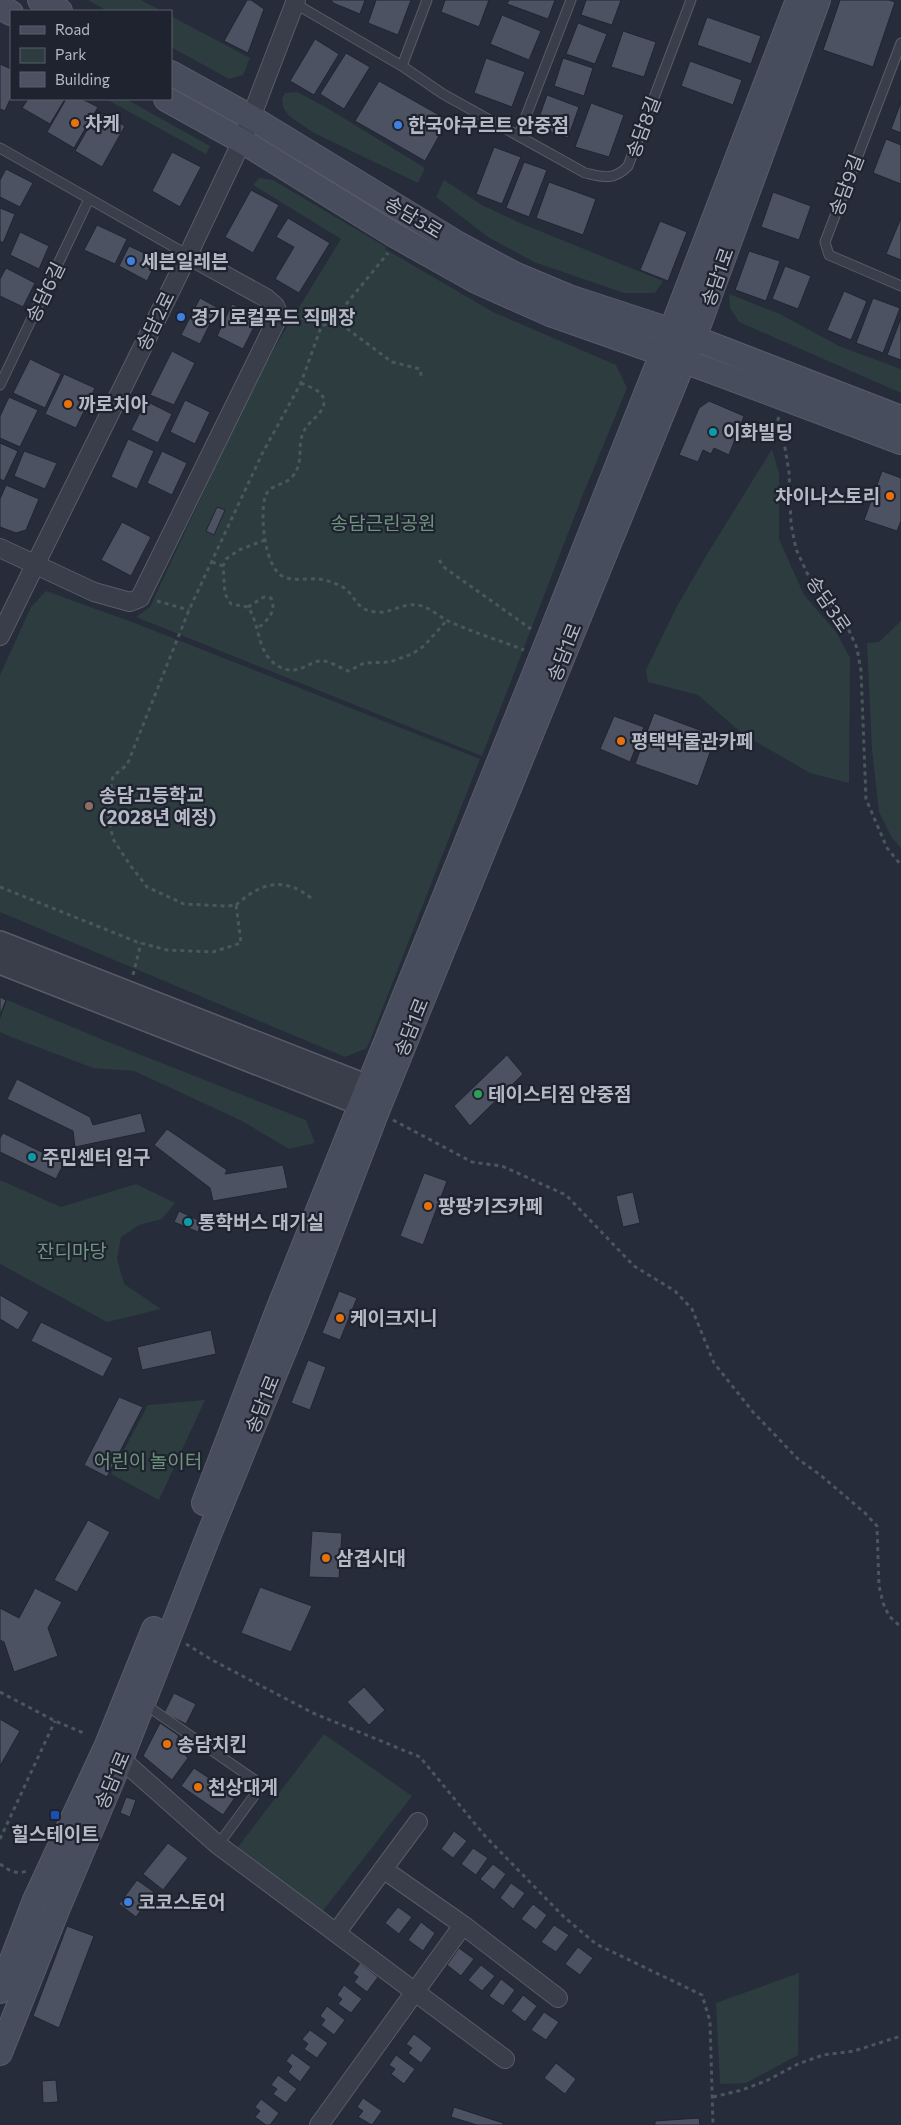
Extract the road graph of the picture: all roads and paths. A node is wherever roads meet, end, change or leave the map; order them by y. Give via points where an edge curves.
1 (40, 0) edge
2 (427, 0) edge
3 (571, 0) edge
4 (691, 0) edge
5 (798, 0) edge
6 (818, 0) edge
7 (293, 1) edge
8 (58, 10) edge
9 (901, 43) edge
10 (402, 66) junction
11 (172, 74) edge
12 (168, 100) edge
13 (252, 118) junction
14 (519, 134) junction
15 (242, 141) junction
16 (0, 148) edge
17 (89, 200) junction
18 (394, 247) dead end
19 (188, 255) junction
20 (901, 286) edge
21 (290, 312) dead end
22 (334, 319) junction
23 (322, 327) junction
24 (671, 331) junction
25 (694, 338) junction
26 (661, 353) junction
27 (684, 360) junction
28 (422, 380) dead end
29 (301, 383) junction
30 (0, 385) edge
31 (787, 398) junction
32 (901, 418) edge
33 (901, 442) edge
34 (265, 540) junction
35 (0, 548) edge
36 (439, 560) dead end
37 (212, 562) junction
38 (34, 564) junction
39 (223, 566) junction
40 (150, 599) dead end
41 (248, 607) junction
42 (189, 610) junction
43 (447, 620) junction
44 (258, 628) junction
45 (0, 636) edge
46 (549, 638) junction
47 (529, 652) dead end
48 (901, 865) edge
49 (0, 887) edge
50 (311, 898) dead end
51 (236, 905) junction
52 (0, 942) edge
53 (141, 943) junction
54 (0, 963) edge
55 (131, 981) dead end
56 (373, 1098) junction
57 (901, 1627) edge
58 (169, 1634) junction
59 (0, 1692) edge
60 (143, 1703) junction
61 (55, 1721) junction
62 (86, 1734) dead end
63 (121, 1759) junction
64 (418, 1822) dead end
65 (0, 1839) edge
66 (218, 1845) junction
67 (0, 1864) edge
68 (29, 1869) dead end
69 (383, 1869) junction
70 (463, 1926) junction
71 (336, 1933) junction
72 (0, 1990) edge
73 (415, 1991) junction
74 (558, 1998) dead end
75 (901, 2036) edge
76 (0, 2053) edge
77 (505, 2059) dead end
78 (713, 2097) junction
79 (319, 2125) edge
80 (713, 2125) edge

1 - 8 main road
2 - 10 lane
3 - 14 lane
4 - 14 lane, 송담8길 via 628,166 620,175 610,177 585,172
5 - 24 main road, 송담1로
6 - 25 main road, 송담1로
7 - 10 lane, 송담8길
7 - 13 street, 송담2로
9 - 20 lane, 송담9길 via 825,242 829,255
10 - 14 lane, 송담8길 via 443,94
11 - 13 main road, 송담3로
12 - 15 main road, 송담3로
13 - 15 street, 송담2로
13 - 24 main road, 송담3로 via 458,244 514,274 569,297
15 - 19 street, 송담2로
15 - 26 main road, 송담3로 via 476,281 550,314
16 - 17 lane
17 - 19 lane
17 - 30 lane, 송담6길
18 - 22 path
19 - 38 street, 송담2로
19 - 38 street via 266,298 275,306 279,316 166,546 140,598 130,602 94,592
21 - 23 path
22 - 23 path
22 - 28 path via 392,362 420,369
23 - 29 path
24 - 25 main road, 송담3로
24 - 26 main road, 송담1로
25 - 26 main road
25 - 27 main road, 송담1로
25 - 32 main road, 송담3로
26 - 27 main road, 송담3로
26 - 46 main road, 송담1로
27 - 31 main road, 송담3로
27 - 56 main road, 송담1로
29 - 34 path via 320,392 324,400 318,417 303,432 300,465 296,472 266,495
29 - 37 path via 262,454
31 - 33 main road, 송담3로
31 - 48 path, 송담3로 via 776,424 788,464 791,524 796,549 808,573 846,624 857,648 861,671 866,799 887,848
34 - 39 path via 239,550
34 - 43 path via 281,575 333,583 344,588 366,611 384,613 416,604
35 - 38 street
36 - 46 path via 445,568 538,634
37 - 39 path
37 - 42 path
38 - 45 street, 송담2로
39 - 41 path via 225,594 231,604
40 - 42 path
41 - 44 path
41 - 44 path via 264,597 271,598 273,610
42 - 51 path via 128,765 114,776 107,810 113,839 148,887 184,904
43 - 44 path via 424,646 412,654 390,662 364,663 349,671 325,661 295,670 280,668 267,656
43 - 47 path
46 - 56 main road, 송담1로
49 - 53 path
50 - 51 path via 288,884 270,885 251,892
51 - 53 path via 241,943 214,952 167,950
52 - 56 street
53 - 55 path
54 - 56 street
56 - 57 path via 472,1162 502,1166 566,1195 634,1266 675,1291 692,1308 714,1363 752,1412 798,1459 877,1526 879,1586 883,1603 889,1616
56 - 58 main road, 송담1로 via 298,1317
56 - 72 main road, 송담1로 via 278,1310 107,1745 35,1900
58 - 60 main road, 송담1로
58 - 78 path via 313,1713 420,1757 485,1836 563,1916 596,1944 702,1995 710,2021
59 - 61 path
60 - 63 main road, 송담1로
60 - 66 lane via 262,1785
61 - 62 path
61 - 65 path
63 - 66 street
63 - 76 main road, 송담1로
64 - 69 street
66 - 71 street
67 - 68 path via 18,1873
69 - 70 street
69 - 71 street
70 - 73 street
70 - 74 street
71 - 73 street
73 - 77 street
73 - 79 street
75 - 78 path via 854,2051 824,2055 742,2090
78 - 80 path

